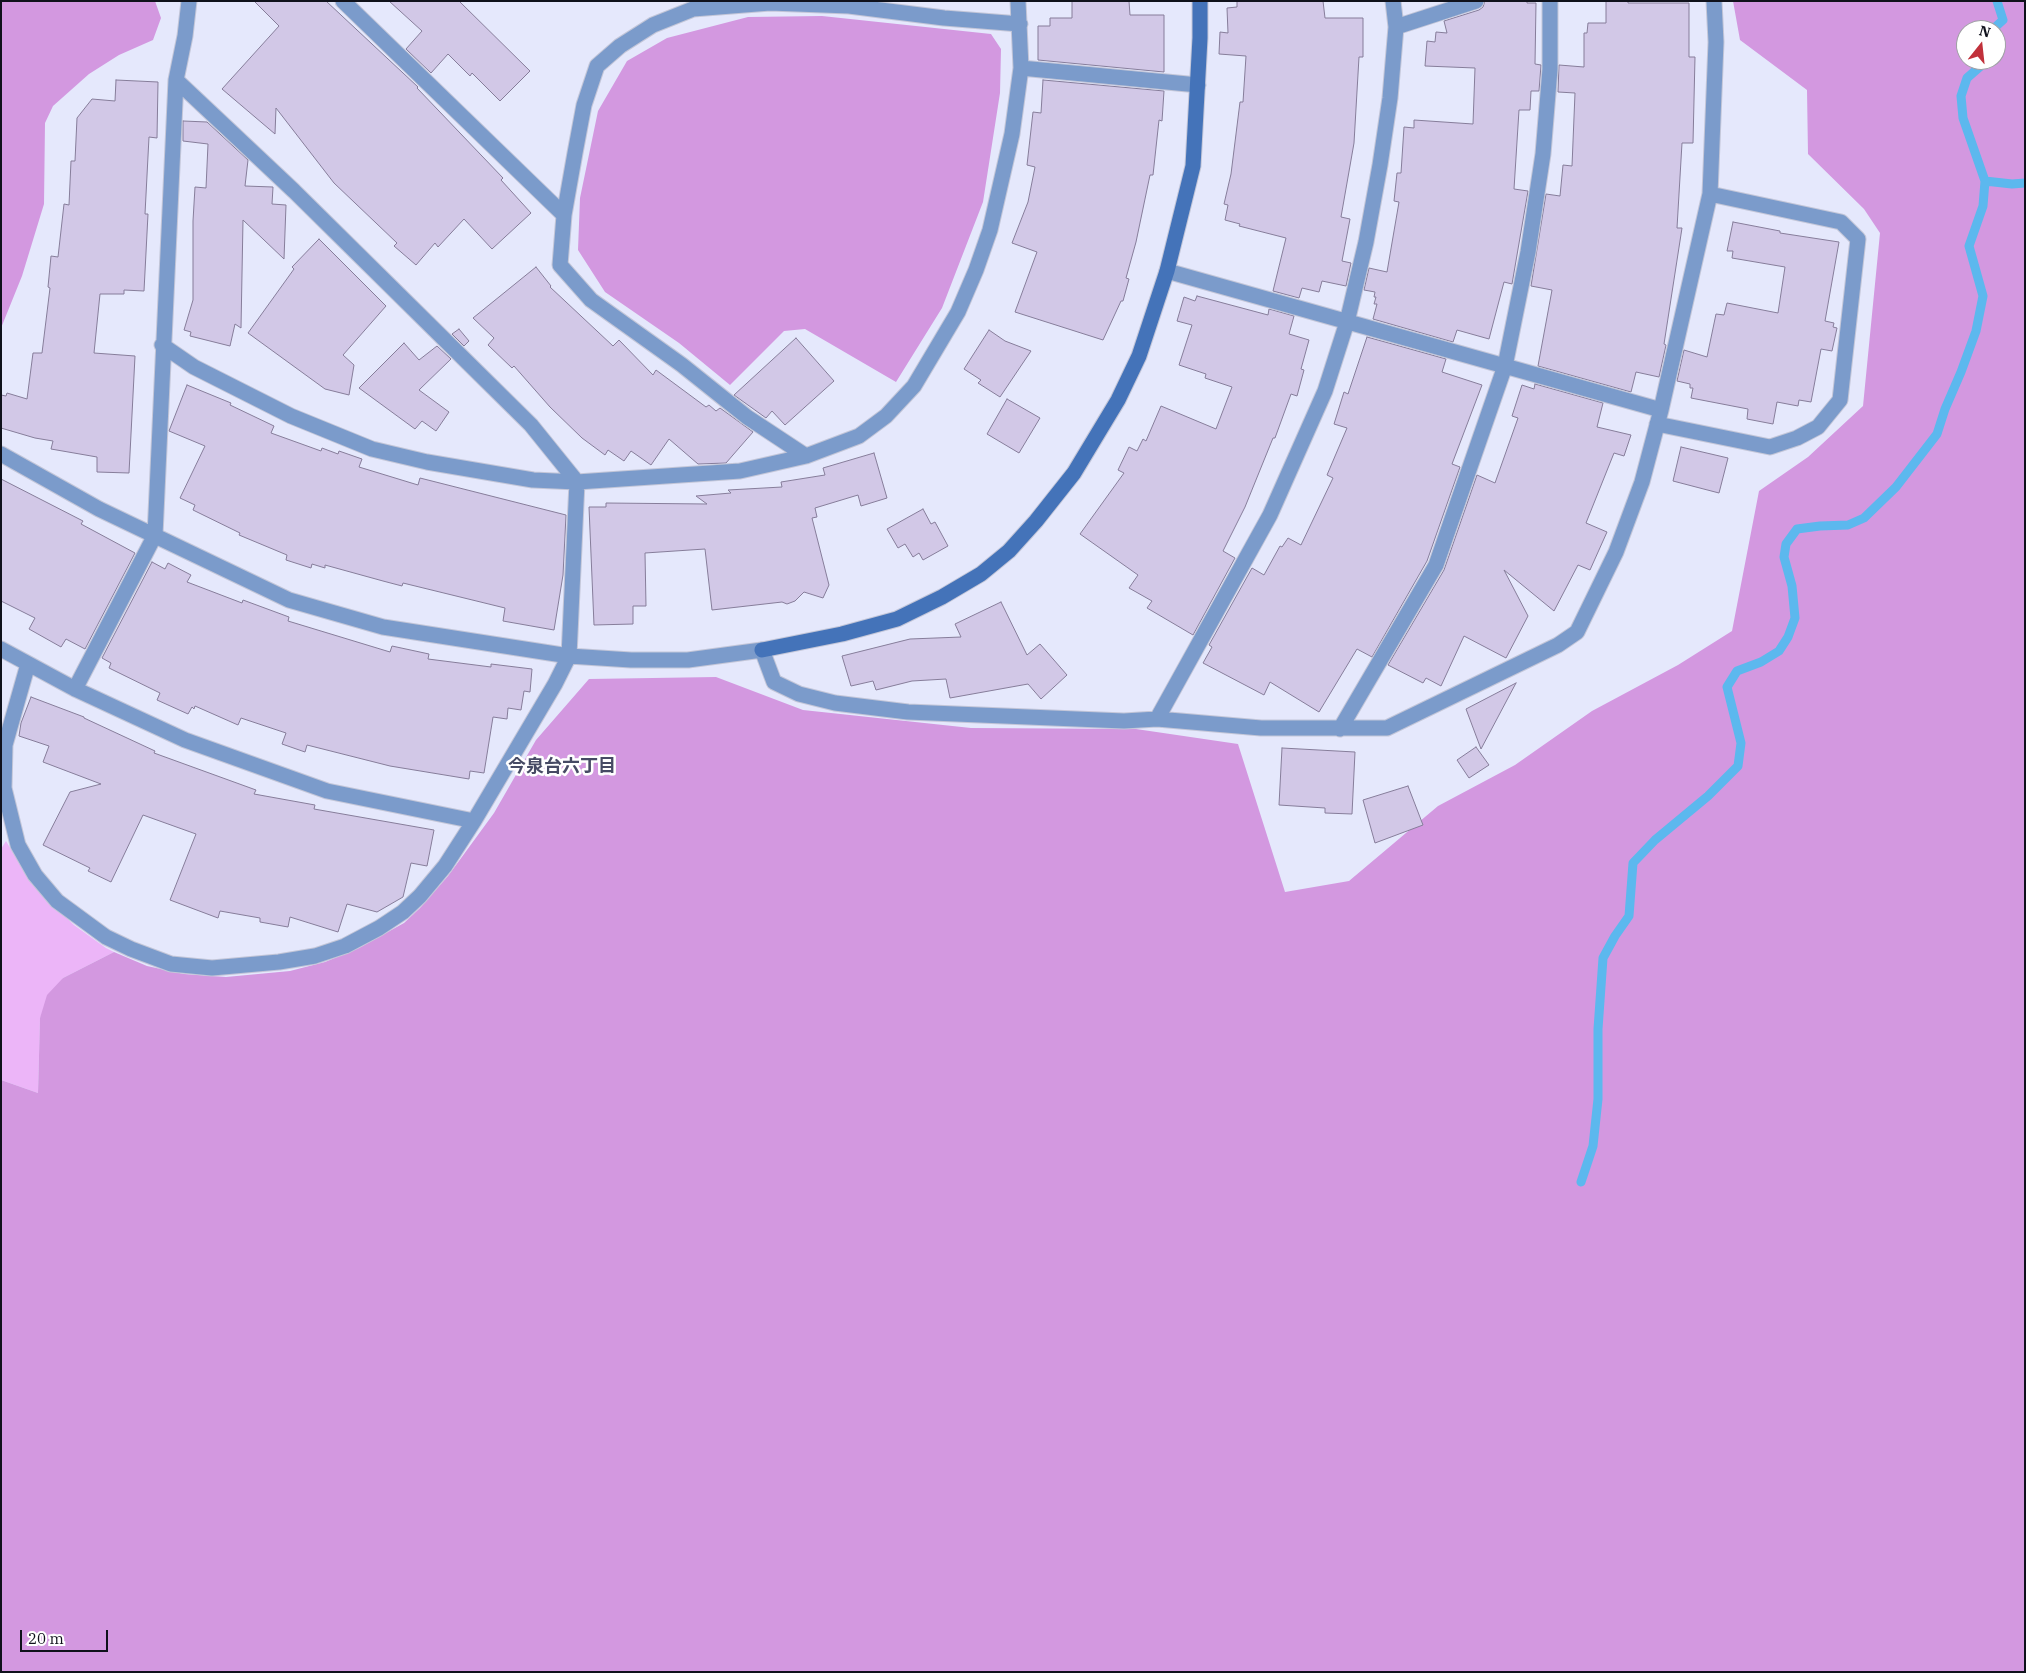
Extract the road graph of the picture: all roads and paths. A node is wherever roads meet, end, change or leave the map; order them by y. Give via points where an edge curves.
1 (189, 1) edge
2 (343, 1) edge
3 (1018, 1) edge
4 (1200, 1) edge
5 (1394, 1) edge
6 (1476, 1) edge
7 (1550, 1) edge
8 (1714, 1) edge
9 (849, 4) edge
10 (692, 5) edge
11 (1020, 24) junction
12 (1396, 27) junction
13 (1021, 68) junction
14 (176, 80) junction
15 (1198, 85) junction
16 (1710, 194) junction
17 (564, 215) junction
18 (1167, 271) junction
19 (1347, 322) junction
20 (162, 345) junction
21 (1506, 366) junction
22 (1659, 417) junction
23 (1, 454) edge
24 (806, 456) junction
25 (577, 482) junction
26 (154, 535) junction
27 (1, 649) edge
28 (762, 650) junction
29 (569, 656) junction
30 (28, 664) junction
31 (75, 689) junction
32 (1157, 719) junction
33 (1340, 729) junction
34 (474, 821) junction

1 - 14 street
2 - 17 street
3 - 11 street
4 - 15 street
5 - 12 street
6 - 12 street
7 - 21 street via 1550,69 1543,154
8 - 16 street via 1716,42
9 - 10 street
9 - 11 street via 944,18
10 - 17 street via 620,46 597,66 584,105
11 - 13 street
12 - 19 street via 1380,164
13 - 15 street
13 - 24 street via 1012,134 990,230 958,312 938,349 914,386 886,416 859,436
14 - 20 street
14 - 25 street via 294,191 531,425
15 - 18 street via 1193,166
16 - 22 street
16 - 22 street via 1841,222 1858,239 1840,400 1818,427 1770,447
17 - 24 street via 560,265 591,300 682,365 747,417
18 - 19 street
18 - 28 street via 1139,356 1118,400 1074,473 1009,551 981,574 942,598 896,618 842,634
19 - 21 street
19 - 32 street via 1325,391 1270,515
20 - 25 street via 194,367 291,416 372,448 427,462 533,480
20 - 26 street
21 - 22 street
21 - 33 street via 1436,565
22 - 33 street via 1642,482 1616,552 1577,632 1558,645 1387,728
23 - 26 street via 98,509
24 - 25 street via 740,471
25 - 29 street
26 - 29 street via 289,600 383,626
26 - 31 street
27 - 30 street
28 - 29 street via 688,660
28 - 32 street via 774,682 799,694 835,703 973,716 1124,721
29 - 34 street via 556,684
30 - 31 street
30 - 34 street via 4,745 4,788 18,845 35,875 58,901 106,937 171,964 212,968 279,962 315,956 345,946 379,928 420,896 445,866
31 - 34 street via 185,740 327,791
32 - 33 street via 1262,728

